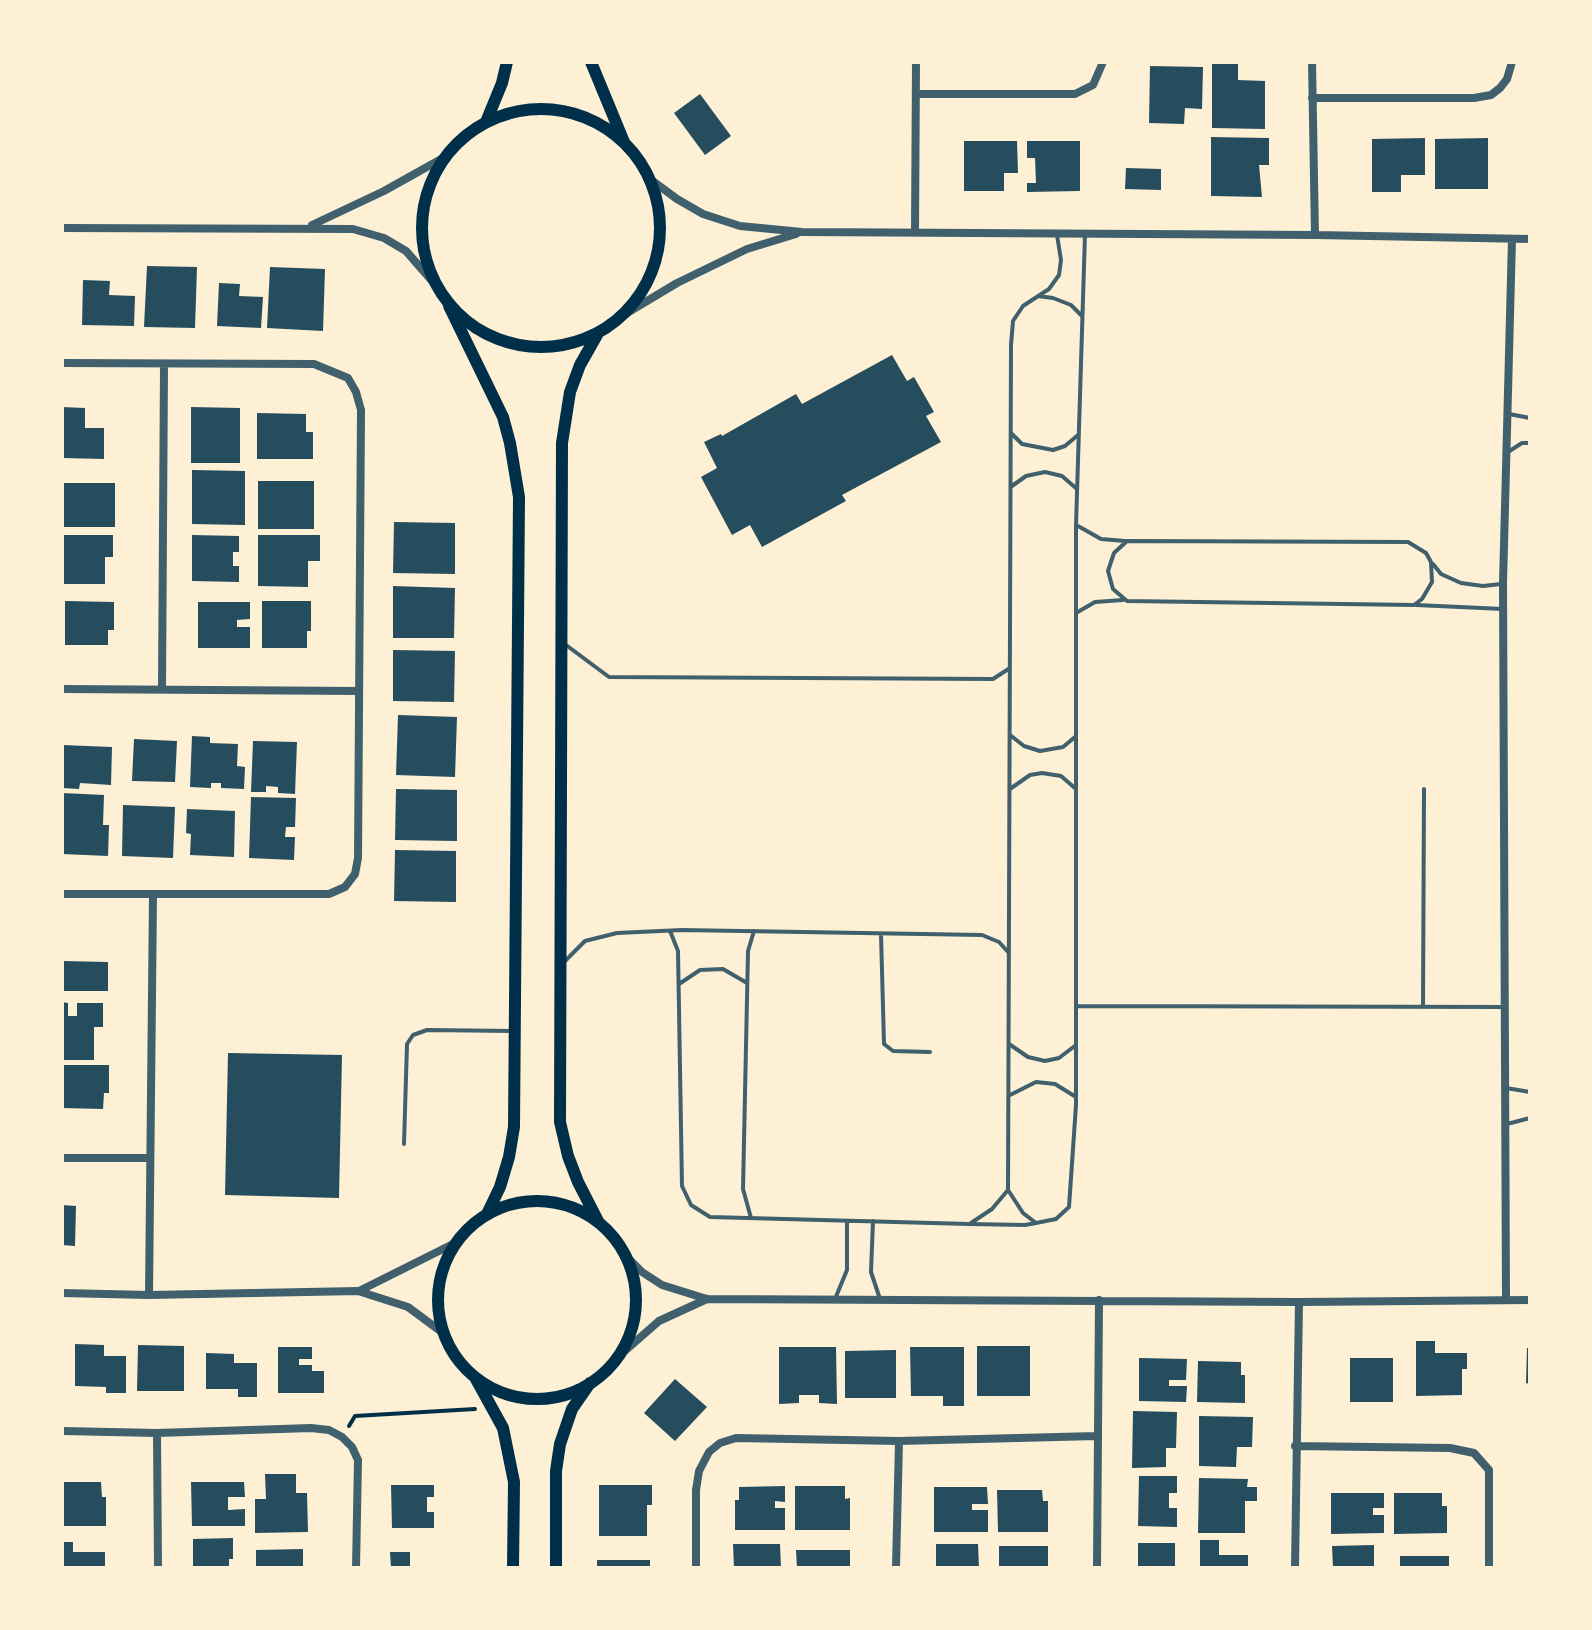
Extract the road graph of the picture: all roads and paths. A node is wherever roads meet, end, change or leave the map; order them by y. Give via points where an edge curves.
1 (507, 62) edge
2 (591, 62) edge
3 (916, 62) edge
4 (1103, 62) edge
5 (1312, 62) edge
6 (1512, 62) edge
7 (916, 94) junction
8 (1312, 98) junction
9 (486, 122) junction
10 (624, 142) junction
11 (443, 158) junction
12 (650, 179) junction
13 (308, 227) junction
14 (62, 228) edge
15 (915, 231) junction
16 (802, 232) junction
17 (1057, 232) junction
18 (1085, 233) junction
19 (1315, 235) junction
20 (1512, 239) junction
21 (1530, 239) edge
22 (433, 282) junction
23 (1036, 296) junction
24 (449, 306) junction
25 (627, 313) junction
26 (1082, 316) junction
27 (597, 335) junction
28 (62, 363) edge
29 (164, 365) junction
30 (1507, 413) junction
31 (1530, 418) edge
32 (1011, 433) junction
33 (1078, 435) junction
34 (1530, 443) edge
35 (1506, 453) junction
36 (1011, 488) junction
37 (1077, 489) junction
38 (1076, 525) junction
39 (1127, 541) junction
40 (1431, 562) junction
41 (1503, 583) junction
42 (1127, 601) junction
43 (1414, 605) junction
44 (1503, 609) junction
45 (1076, 613) junction
46 (562, 642) junction
47 (1010, 668) junction
48 (62, 689) edge
49 (162, 689) junction
50 (359, 691) junction
51 (1010, 735) junction
52 (1076, 736) junction
53 (1010, 789) junction
54 (1076, 789) junction
55 (1424, 789) dead end
56 (62, 894) edge
57 (153, 894) junction
58 (670, 931) junction
59 (754, 931) junction
60 (881, 934) junction
61 (1009, 953) junction
62 (562, 965) junction
63 (747, 983) junction
64 (679, 984) junction
65 (1076, 1006) junction
66 (1423, 1007) junction
67 (1506, 1007) junction
68 (515, 1031) junction
69 (1009, 1044) junction
70 (1076, 1045) junction
71 (930, 1052) dead end
72 (1506, 1088) junction
73 (1530, 1092) edge
74 (1009, 1096) junction
75 (1076, 1097) junction
76 (1530, 1118) edge
77 (1507, 1124) junction
78 (404, 1144) dead end
79 (62, 1158) edge
80 (149, 1158) junction
81 (1008, 1190) junction
82 (487, 1214) junction
83 (751, 1218) junction
84 (847, 1221) junction
85 (873, 1221) junction
86 (599, 1223) junction
87 (1036, 1223) junction
88 (969, 1224) junction
89 (455, 1243) junction
90 (626, 1256) junction
91 (358, 1291) junction
92 (62, 1293) edge
93 (149, 1295) junction
94 (707, 1299) junction
95 (835, 1299) junction
96 (880, 1299) junction
97 (1506, 1299) junction
98 (1099, 1300) junction
99 (1530, 1300) edge
100 (1299, 1302) junction
101 (443, 1333) junction
102 (619, 1356) junction
103 (474, 1376) junction
104 (591, 1382) junction
105 (493, 1408) junction
106 (62, 1431) edge
107 (157, 1433) junction
108 (1097, 1436) junction
109 (342, 1437) junction
110 (899, 1441) junction
111 (1295, 1446) junction
112 (158, 1568) edge
113 (356, 1568) edge
114 (513, 1568) edge
115 (556, 1568) edge
116 (696, 1568) edge
117 (896, 1568) edge
118 (1097, 1568) edge
119 (1295, 1568) edge
120 (1489, 1568) edge

1 - 9 main road
2 - 10 main road
3 - 7 street
4 - 7 street via 1093,85 1075,94
5 - 8 street
6 - 8 street via 1507,79 1491,95
7 - 15 street
8 - 19 street
9 - 10 main road via 521,110 558,110 594,121
9 - 11 main road
10 - 12 main road
11 - 13 street
11 - 22 main road via 424,199 421,241
12 - 16 street via 703,214 740,226
12 - 25 main road via 661,226 653,273
13 - 14 street
13 - 22 street via 353,229 384,238 406,251
15 - 16 street
15 - 17 street
16 - 25 street via 747,249
17 - 18 street
17 - 23 lane via 1059,275
18 - 19 street
18 - 26 lane
19 - 20 street
20 - 21 street
20 - 30 street
22 - 24 main road
23 - 26 lane via 1071,305
23 - 32 lane via 1013,321
24 - 27 main road via 480,332 518,346 559,347
24 - 68 main road via 503,417 519,497
25 - 27 main road
26 - 33 lane
27 - 46 main road via 580,365 565,412
28 - 29 street
29 - 49 street
29 - 50 street via 314,364 348,378 361,410
30 - 31 lane
30 - 35 street
32 - 33 lane via 1022,444 1053,450
32 - 36 lane
33 - 37 lane
34 - 35 lane
35 - 41 street
36 - 37 lane via 1026,476 1045,472 1062,476
36 - 47 lane
37 - 38 lane
38 - 39 lane via 1101,539
38 - 45 lane
39 - 40 lane via 1408,542
39 - 42 lane via 1114,553 1108,571 1113,589
40 - 41 lane via 1441,574 1461,583
40 - 43 lane via 1432,582
41 - 44 street
42 - 43 lane
42 - 45 lane via 1095,602
43 - 44 lane
44 - 67 street
45 - 52 lane
46 - 47 lane via 609,677 993,679
46 - 62 main road
47 - 51 lane
48 - 49 street
49 - 50 street
50 - 57 street via 358,858 345,887 307,895
51 - 52 lane via 1040,751 1063,747
51 - 53 lane
52 - 54 lane
53 - 54 lane via 1042,773 1061,776
53 - 61 lane
54 - 65 lane
55 - 66 lane
56 - 57 street
57 - 80 street
58 - 59 lane
58 - 62 lane via 617,933 585,941
58 - 64 lane via 678,951
59 - 60 lane
59 - 63 lane
60 - 61 lane via 982,935
60 - 71 lane via 884,1044 893,1051
61 - 69 lane
62 - 86 main road via 560,1122 568,1156
63 - 64 lane via 723,969 700,970
63 - 83 lane via 743,1189
64 - 83 lane via 682,1186 691,1205 710,1217
65 - 66 lane
65 - 70 lane
66 - 67 lane
67 - 72 street
68 - 78 lane via 427,1030 413,1035 407,1044
68 - 82 main road via 514,1127 500,1187
69 - 70 lane via 1045,1061
69 - 74 lane
70 - 75 lane
72 - 73 lane
72 - 77 street
74 - 75 lane via 1036,1082 1055,1084
74 - 81 lane
75 - 87 lane via 1069,1207 1056,1219
76 - 77 lane
77 - 97 street
79 - 80 street
80 - 93 street
81 - 87 lane
81 - 88 lane
82 - 86 main road via 544,1201 573,1208
82 - 89 main road
83 - 84 lane
84 - 85 lane
84 - 95 lane via 847,1270
85 - 88 lane
85 - 96 lane via 871,1272
86 - 90 main road
87 - 88 lane
89 - 91 street
89 - 101 main road via 438,1287
90 - 94 street via 662,1285
90 - 102 main road via 635,1307
91 - 93 street
91 - 101 street via 408,1307
92 - 93 street
94 - 95 street
94 - 102 street via 659,1321
95 - 96 street
96 - 98 street
97 - 99 street
97 - 100 street
98 - 100 street
98 - 108 street
100 - 111 street
101 - 103 main road
102 - 104 main road
103 - 104 main road via 519,1397 544,1398
103 - 105 main road
104 - 115 main road via 572,1409 560,1444
105 - 109 path via 355,1416
105 - 114 main road via 503,1428 514,1482
106 - 107 street
107 - 109 street via 311,1428
107 - 112 street
108 - 110 street
108 - 118 street
109 - 113 street via 358,1460
110 - 116 street via 736,1438 720,1443 699,1471
110 - 117 street
111 - 119 street
111 - 120 street via 1450,1448 1474,1453 1489,1470

